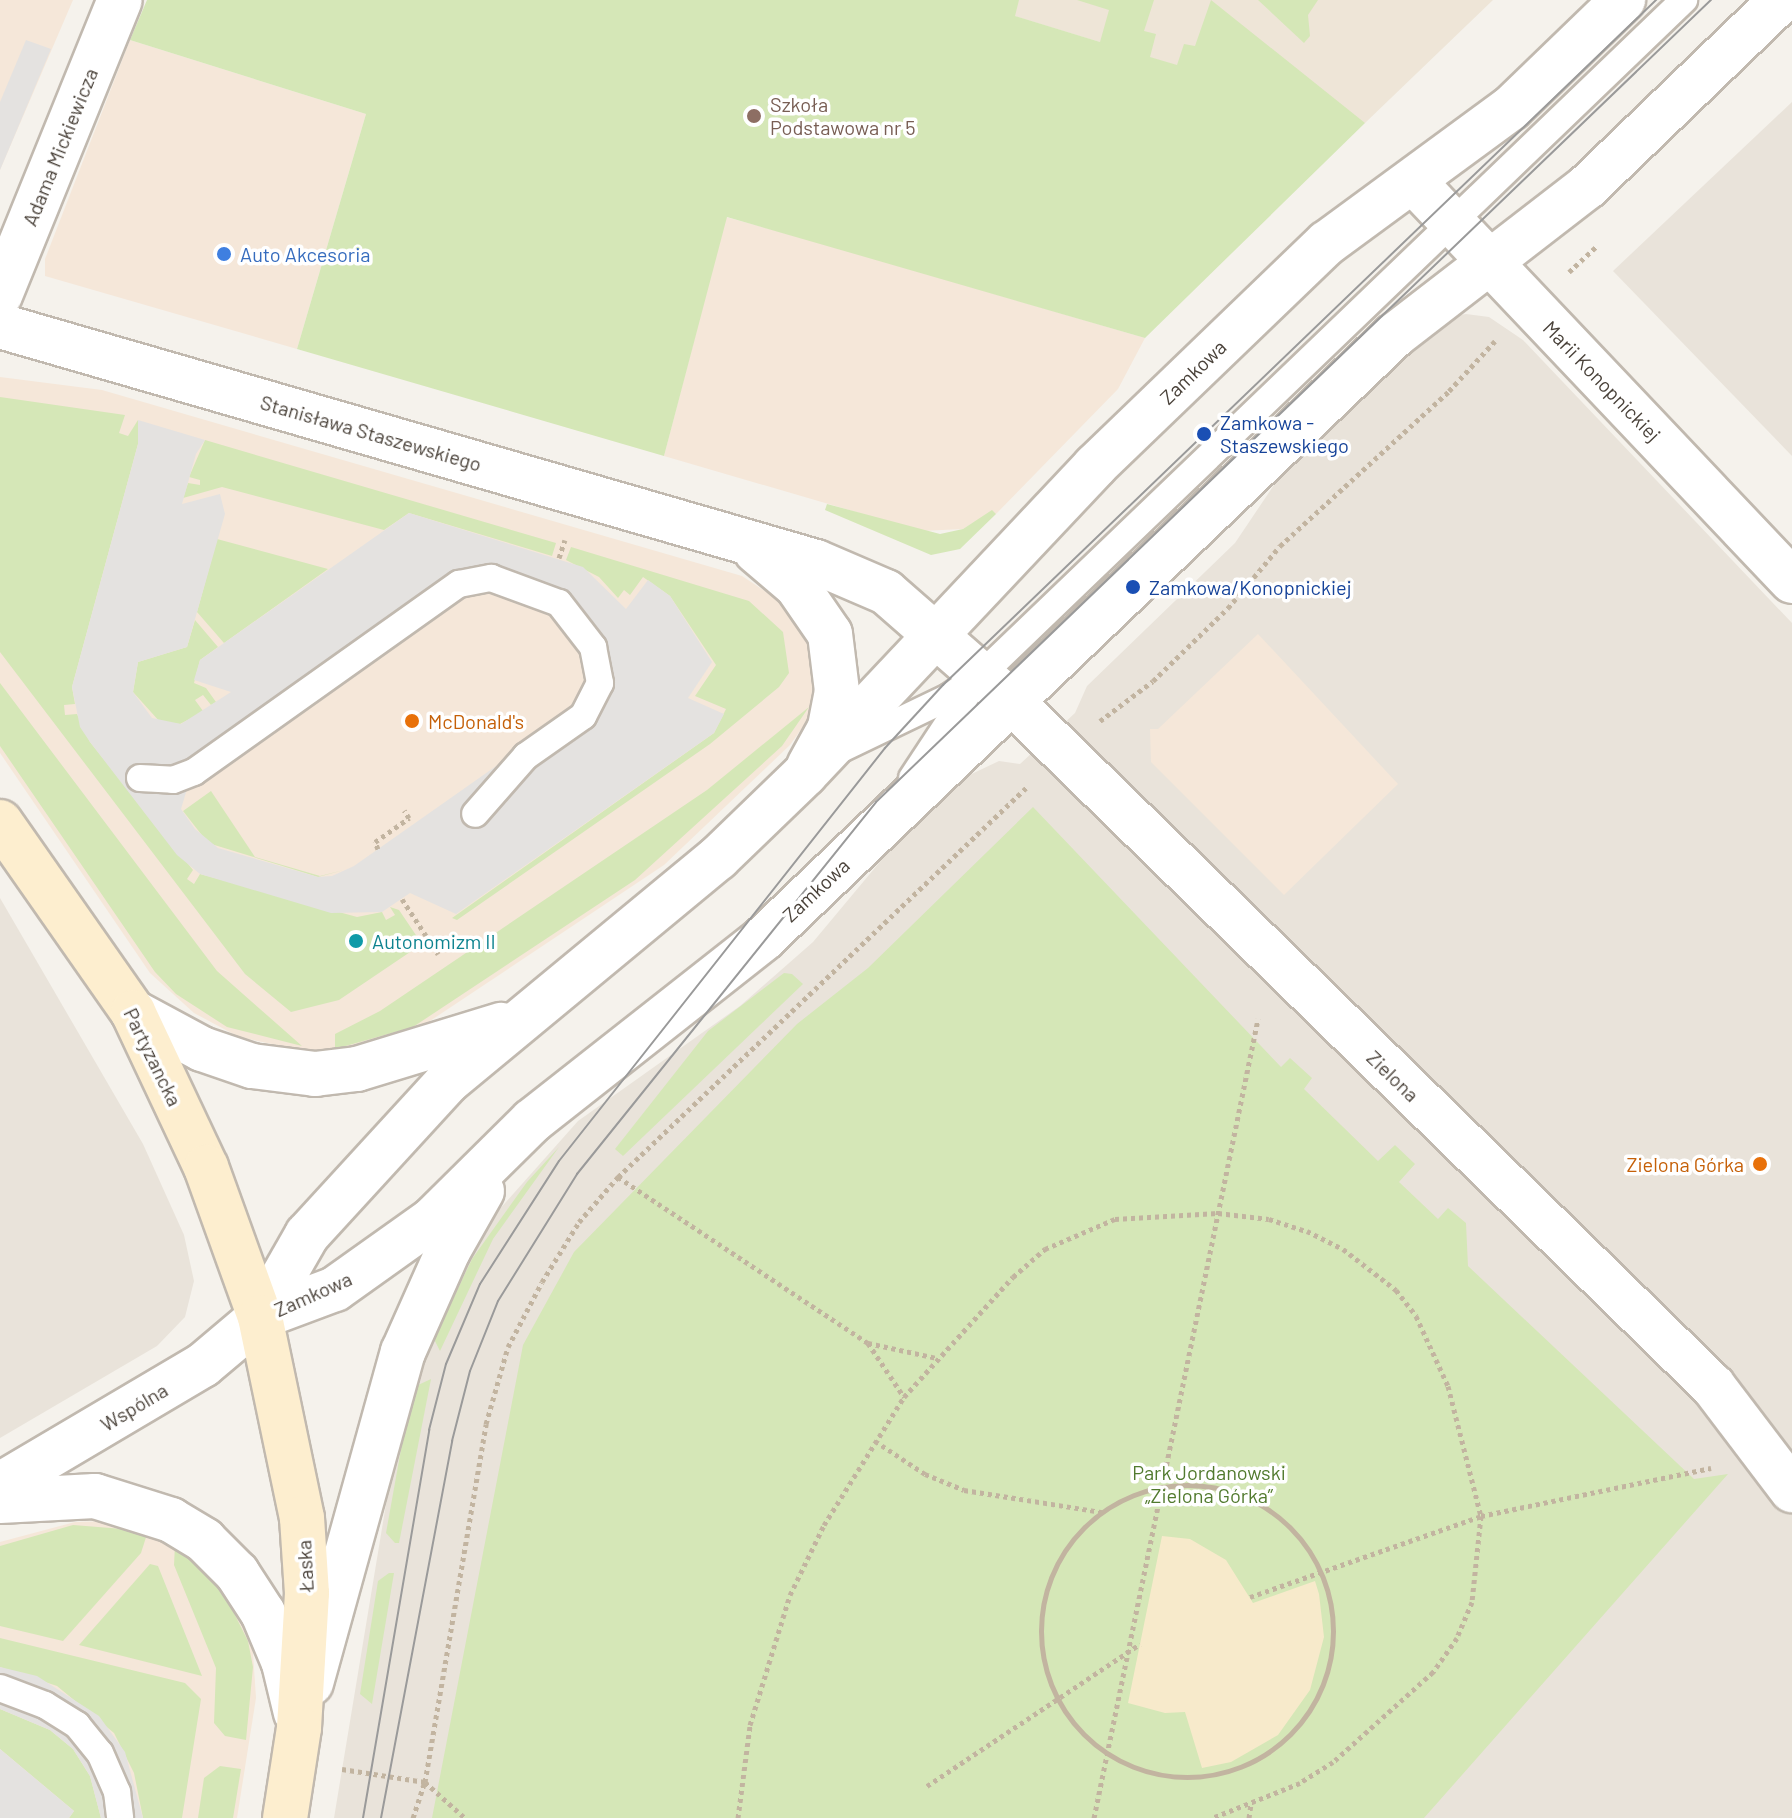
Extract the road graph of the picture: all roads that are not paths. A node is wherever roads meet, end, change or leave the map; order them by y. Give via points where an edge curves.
1 (120, 0) edge
2 (1623, 0) edge
3 (1684, 0) edge
4 (1781, 0) edge
5 (1413, 181) junction
6 (1452, 223) junction
7 (1489, 261) junction
8 (0, 295) edge
9 (0, 326) edge
10 (741, 540) junction
11 (1792, 581) edge
12 (936, 635) junction
13 (997, 689) junction
14 (805, 774) junction
15 (140, 778) dead end
16 (475, 814) dead end
17 (0, 822) edge
18 (133, 1012) junction
19 (519, 1020) junction
20 (532, 1121) junction
21 (260, 1317) junction
22 (0, 1485) edge
23 (1792, 1490) edge
24 (0, 1501) edge
25 (0, 1688) edge
26 (299, 1728) junction
27 (120, 1818) edge
28 (285, 1818) edge

1 - 8 street, Adama Mickiewicza
2 - 5 street, Zamkowa via 1511,108
3 - 6 lane
4 - 7 street, Zamkowa via 1593,181
5 - 6 street, Marii Konopnickiej
5 - 12 street, Zamkowa via 1327,243 1095,466
6 - 7 street, Marii Konopnickiej
6 - 13 lane
7 - 11 street, Marii Konopnickiej
7 - 13 street, Zamkowa via 1394,336
9 - 10 street, Stanisława Staszewskiego
10 - 12 street, Stanisława Staszewskiego via 855,575 886,592
10 - 14 street, Stanisława Staszewskiego via 797,586 830,634 837,691 830,728
12 - 13 street, Stanisława Staszewskiego
12 - 14 street, Zamkowa
13 - 14 lane
13 - 20 street, Zamkowa via 857,852 763,939
13 - 23 street, Zielona via 1713,1386
14 - 19 street, Zamkowa via 648,920
15 - 16 lane via 173,780 194,772 459,584 491,578 559,603 593,647 600,683 583,716 526,756
17 - 18 main road, Partyzancka
18 - 19 street via 202,1049 239,1062 315,1074 357,1069
18 - 21 main road, Partyzancka via 206,1167
19 - 21 street, Zamkowa via 447,1082 307,1235
20 - 21 street, Zamkowa via 433,1219 382,1260 335,1289
20 - 26 street via 476,1201 419,1310 391,1391
21 - 22 street, Wspólna via 192,1372
21 - 26 main road, Łaska via 302,1518 307,1593
24 - 26 street via 95,1496 159,1515 204,1540 237,1573 263,1613 284,1663
25 - 27 lane via 45,1705 77,1725 100,1753 117,1792
26 - 28 main road, Łaska

